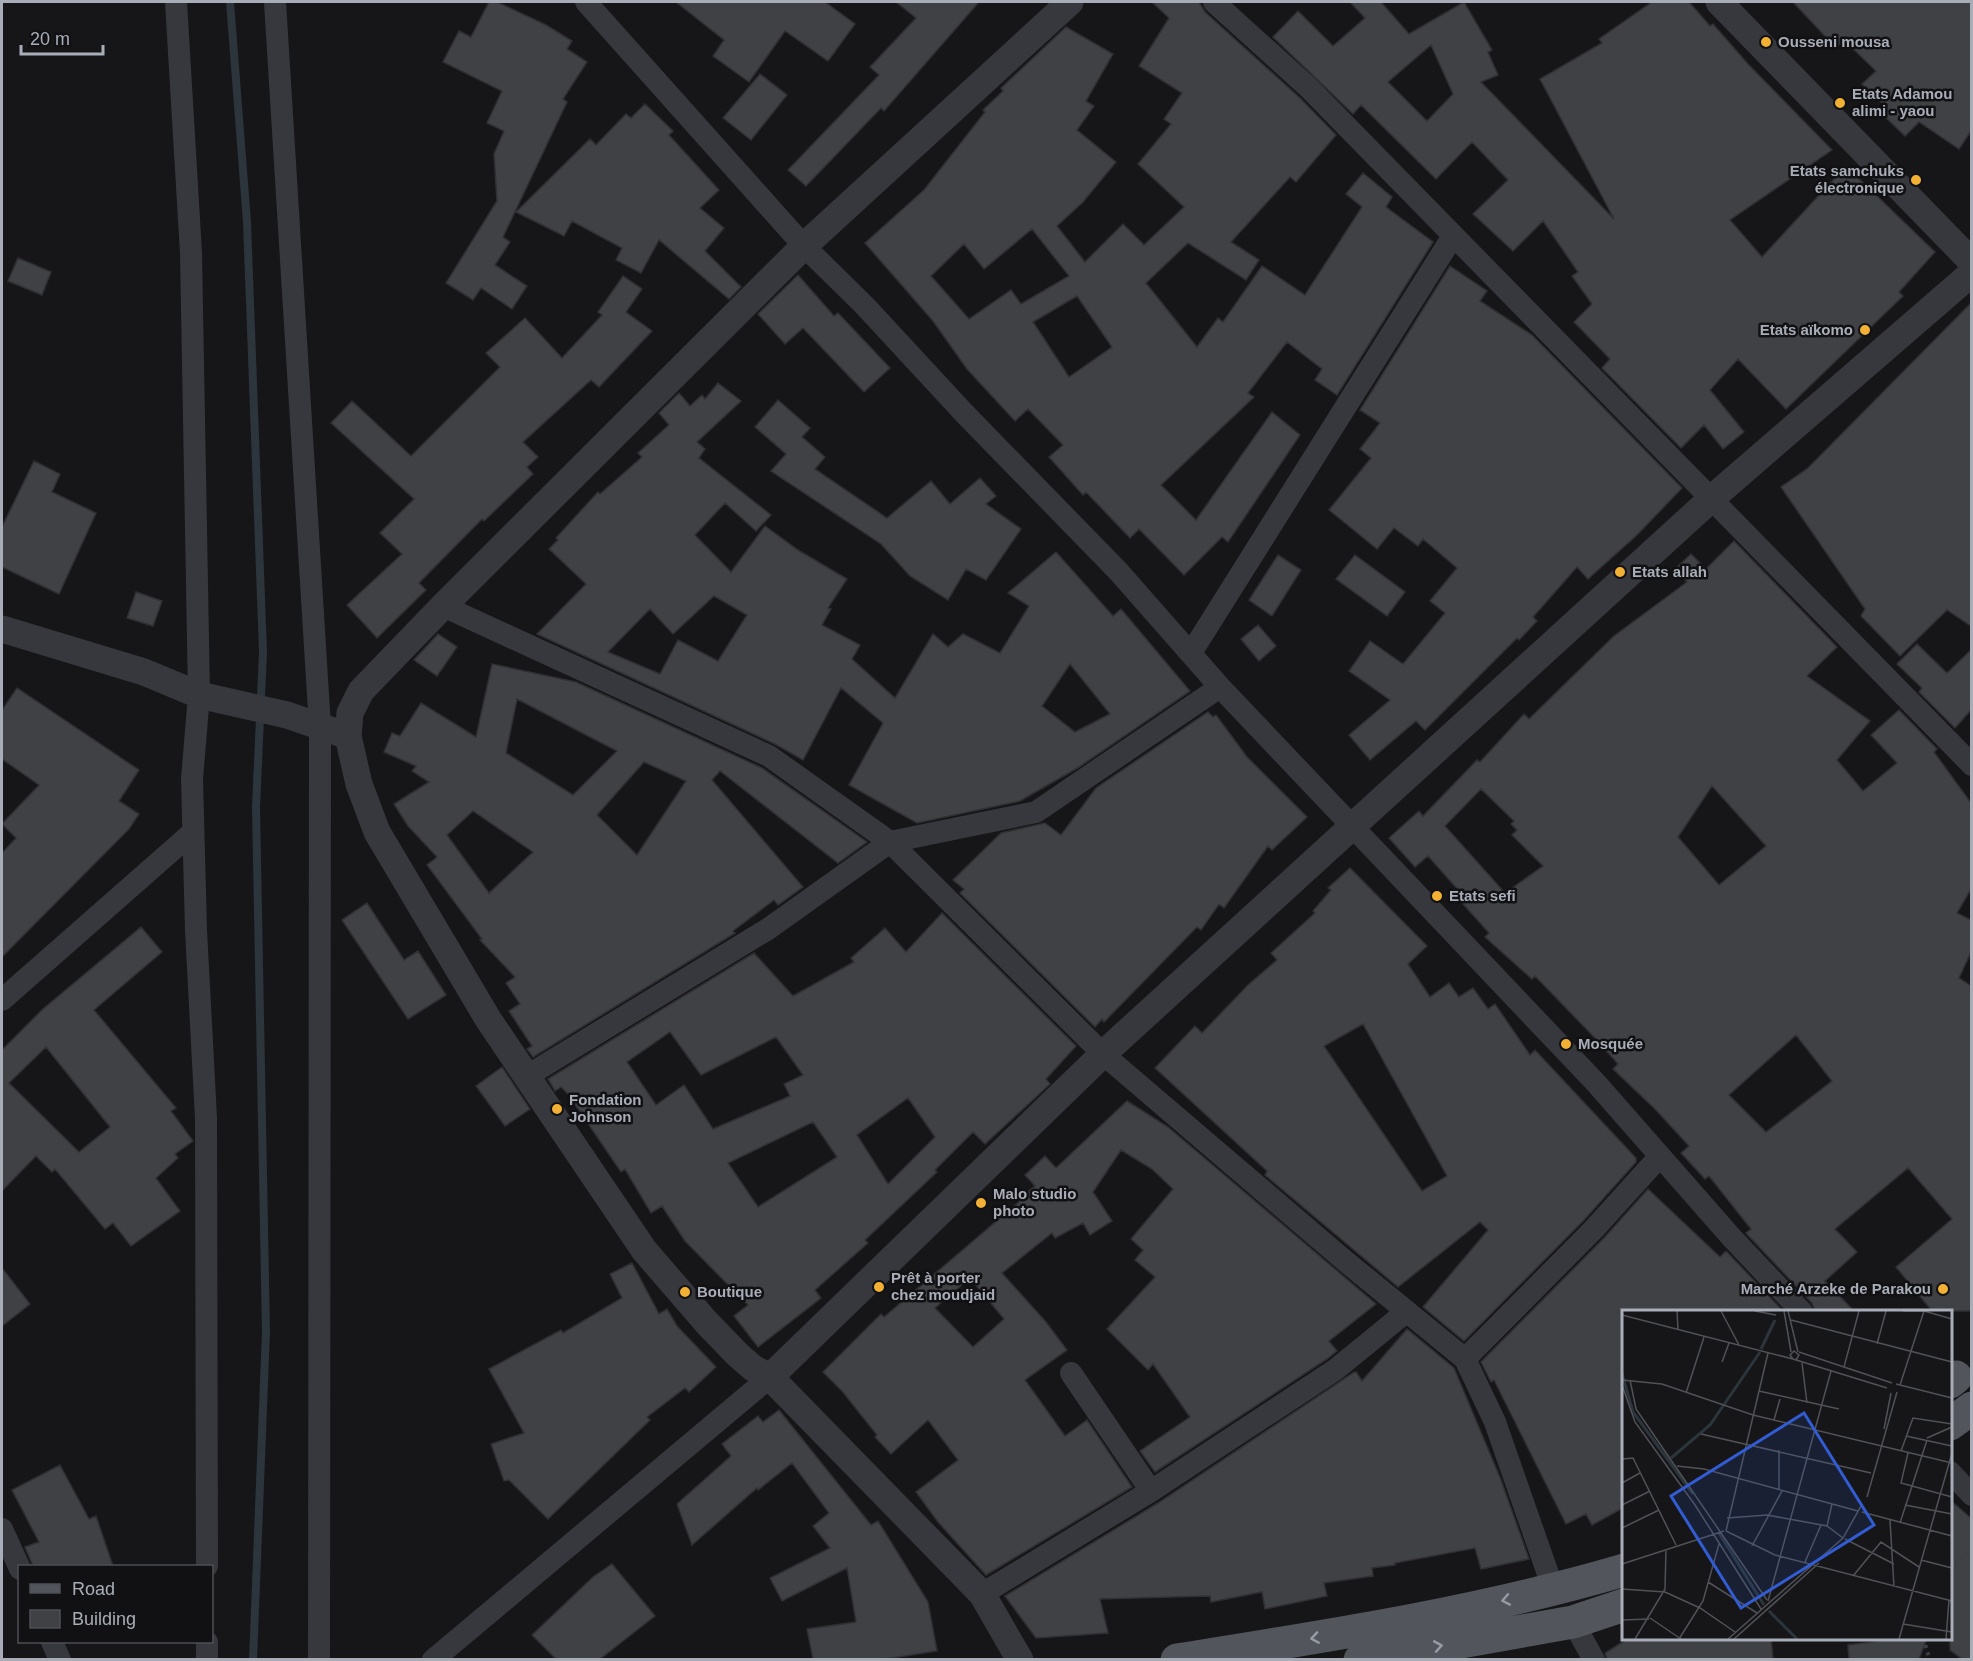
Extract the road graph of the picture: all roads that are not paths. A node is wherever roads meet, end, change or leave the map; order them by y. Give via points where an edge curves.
1 (176, 2) edge
2 (275, 2) edge
3 (586, 2) edge
4 (1070, 2) edge
5 (1214, 2) edge
6 (1719, 2) edge
7 (1454, 236) junction
8 (804, 246) junction
9 (1971, 262) edge
10 (1971, 273) edge
11 (1711, 499) junction
12 (443, 606) junction
13 (2, 629) edge
14 (1191, 653) junction
15 (1220, 687) junction
16 (199, 695) junction
17 (320, 727) junction
18 (348, 736) junction
19 (1971, 765) edge
20 (1354, 825) junction
21 (193, 832) junction
22 (890, 842) junction
23 (2, 1000) edge
24 (1103, 1054) junction
25 (527, 1076) junction
26 (1660, 1156) junction
27 (1801, 1310) edge
28 (1406, 1312) junction
29 (1465, 1359) junction
30 (1071, 1373) dead end
31 (770, 1377) junction
32 (1971, 1408) edge
33 (1952, 1422) edge
34 (1952, 1474) edge
35 (1151, 1491) junction
36 (1971, 1495) edge
37 (2, 1529) edge
38 (18, 1565) edge
39 (207, 1565) edge
40 (1622, 1570) edge
41 (1554, 1591) junction
42 (982, 1594) junction
43 (1622, 1605) edge
44 (1573, 1622) junction
45 (53, 1643) edge
46 (207, 1643) edge
47 (60, 1659) edge
48 (207, 1659) edge
49 (319, 1659) edge
50 (433, 1659) edge
51 (1020, 1659) edge
52 (1177, 1659) edge
53 (1360, 1659) edge
54 (1594, 1659) edge

1 - 16 street via 191,253
2 - 17 street
3 - 8 street
4 - 8 street
5 - 7 street via 1309,88
6 - 9 street
7 - 11 street
7 - 14 street
8 - 12 street
8 - 14 street via 1118,571
10 - 11 street
11 - 19 street
11 - 20 street
12 - 18 street via 361,691 350,713
12 - 22 street via 769,756
13 - 16 street via 144,672
14 - 15 street
15 - 20 street
15 - 22 street via 1036,812
16 - 17 street via 287,715
16 - 21 street via 192,779
17 - 18 street
17 - 49 street
18 - 25 street via 359,784 377,832
20 - 24 street
20 - 26 street
21 - 23 street
21 - 39 street via 206,1118
22 - 24 street
22 - 25 street via 768,929
24 - 28 street
24 - 31 street
25 - 31 street via 644,1250 738,1355
26 - 27 street
26 - 29 street
28 - 29 street
28 - 35 street via 1335,1370
29 - 41 street via 1495,1422
30 - 35 street
31 - 42 street
31 - 50 street
32 - 33 main road
34 - 36 street
35 - 42 street
37 - 38 street
40 - 41 main road
41 -> 52 main road via 1326,1636
42 - 51 street
43 - 44 main road
53 -> 44 main road
44 - 54 street
45 - 47 street
46 - 48 street

